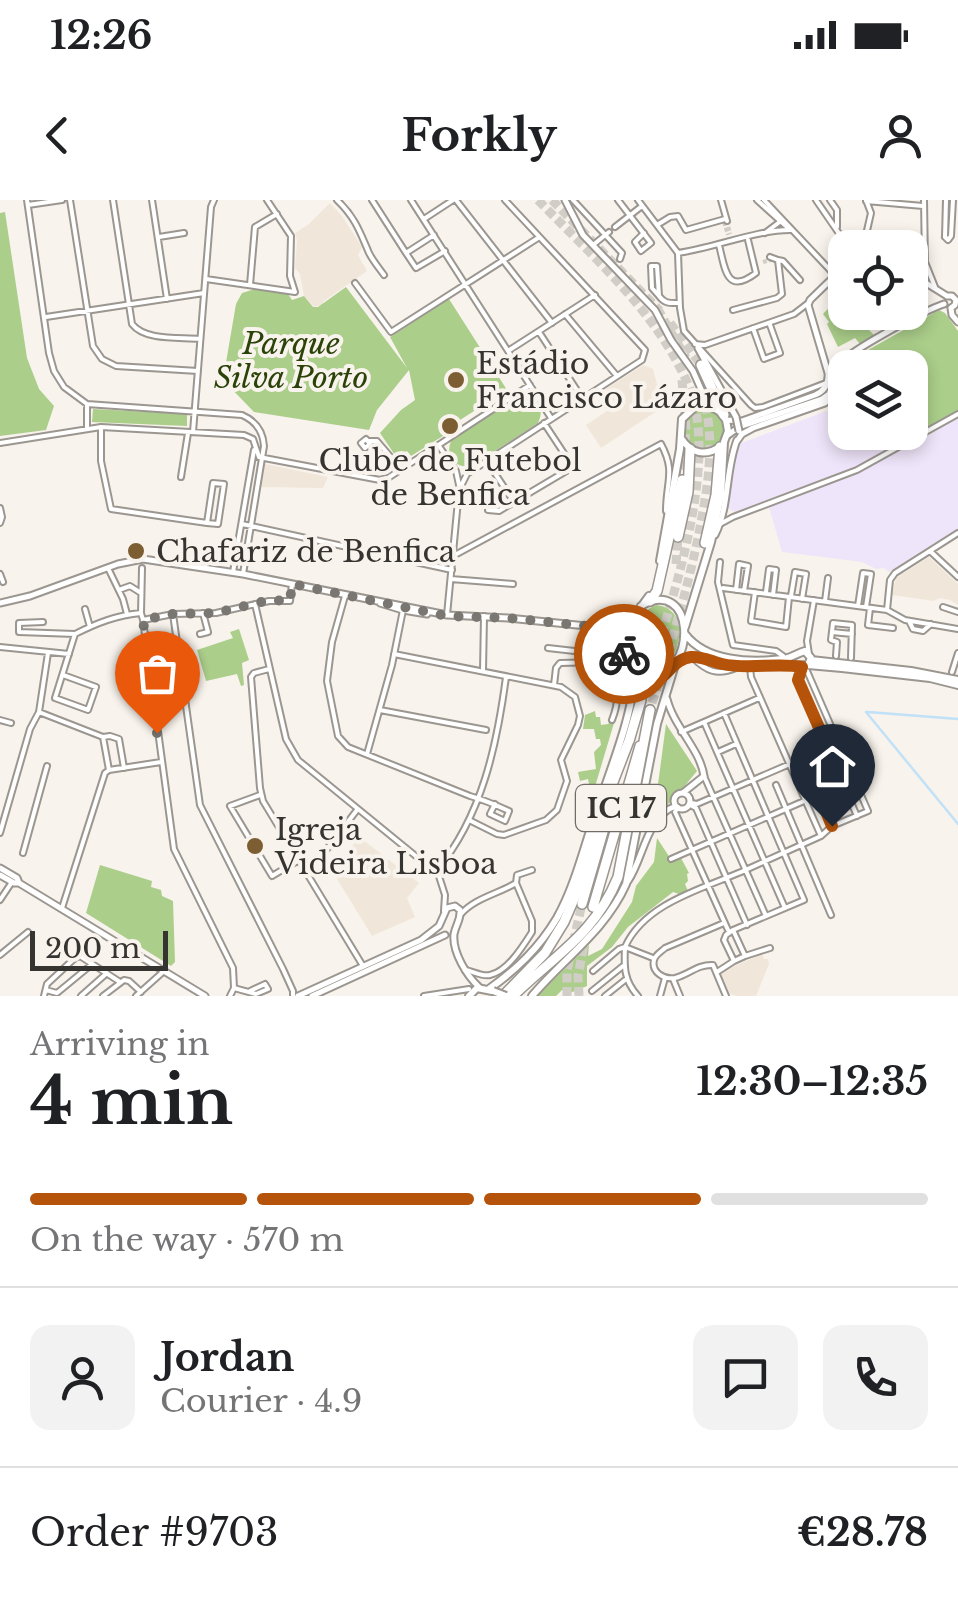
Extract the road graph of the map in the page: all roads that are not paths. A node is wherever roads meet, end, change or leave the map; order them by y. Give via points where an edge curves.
1 (62, 200) edge
2 (70, 200) edge
3 (113, 200) edge
4 (152, 200) edge
5 (214, 200) edge
6 (268, 200) edge
7 (338, 200) edge
8 (372, 200) edge
9 (411, 200) edge
10 (455, 200) edge
11 (504, 200) edge
12 (565, 200) edge
13 (573, 200) edge
14 (618, 200) edge
15 (638, 200) edge
16 (720, 200) edge
17 (760, 200) edge
18 (816, 200) edge
19 (830, 200) edge
20 (838, 200) edge
21 (866, 200) edge
22 (949, 200) edge
23 (884, 202) edge
24 (922, 202) edge
25 (27, 203) edge
26 (642, 206) junction
27 (837, 210) junction
28 (276, 214) junction
29 (630, 215) junction
30 (772, 216) junction
31 (424, 219) junction
32 (782, 222) junction
33 (657, 225) junction
34 (615, 227) dead end
35 (775, 229) junction
36 (836, 230) edge
37 (837, 230) edge
38 (869, 230) edge
39 (924, 230) edge
40 (794, 232) junction
41 (184, 233) dead end
42 (644, 233) dead end
43 (607, 234) junction
44 (729, 234) tunnel mouth
45 (434, 235) junction
46 (158, 237) junction
47 (540, 237) junction
48 (748, 238) junction
49 (731, 242) junction
50 (592, 245) junction
51 (719, 245) junction
52 (444, 251) junction
53 (678, 253) junction
54 (406, 254) junction
55 (620, 259) dead end
56 (504, 260) junction
57 (928, 267) edge
58 (828, 269) edge
59 (384, 276) dead end
60 (205, 279) junction
61 (800, 280) dead end
62 (828, 282) edge
63 (355, 283) dead end
64 (928, 283) edge
65 (466, 285) junction
66 (250, 286) junction
67 (936, 287) junction
68 (204, 293) junction
69 (595, 295) junction
70 (953, 295) edge
71 (659, 296) junction
72 (167, 298) junction
73 (810, 300) junction
74 (679, 303) junction
75 (129, 304) junction
76 (948, 306) junction
77 (733, 310) dead end
78 (87, 311) junction
79 (566, 314) junction
80 (44, 318) junction
81 (958, 322) edge
82 (552, 323) junction
83 (770, 323) junction
84 (753, 328) junction
85 (539, 332) junction
86 (889, 332) joint
87 (200, 339) junction
88 (697, 346) junction
89 (860, 350) edge
90 (508, 352) junction
91 (825, 359) junction
92 (828, 361) edge
93 (701, 365) tunnel mouth
94 (828, 370) edge
95 (198, 371) junction
96 (617, 376) junction
97 (828, 383) edge
98 (530, 385) junction
99 (828, 385) edge
100 (700, 388) junction
101 (828, 394) edge
102 (582, 398) junction
103 (828, 399) edge
104 (87, 404) junction
105 (708, 405) junction
106 (696, 406) junction
107 (195, 410) junction
108 (958, 414) edge
109 (551, 418) junction
110 (725, 418) junction
111 (544, 423) junction
112 (101, 427) junction
113 (87, 429) junction
114 (739, 429) junction
115 (190, 432) junction
116 (681, 437) junction
117 (369, 441) dead end
118 (737, 441) junction
119 (723, 442) junction
120 (0, 443) edge
121 (255, 445) junction
122 (439, 445) junction
123 (690, 449) junction
124 (262, 458) junction
125 (486, 460) junction
126 (454, 466) junction
127 (401, 469) junction
128 (471, 470) junction
129 (181, 478) dead end
130 (682, 480) tunnel mouth
131 (459, 490) junction
132 (514, 502) junction
133 (0, 508) edge
134 (488, 510) dead end
135 (724, 510) junction
136 (733, 517) junction
137 (666, 520) junction
138 (0, 523) edge
139 (207, 523) junction
140 (242, 524) junction
141 (720, 524) junction
142 (250, 526) junction
143 (958, 533) edge
144 (678, 537) tunnel mouth
145 (708, 543) junction
146 (930, 551) junction
147 (453, 556) junction
148 (720, 562) dead end
149 (108, 568) junction
150 (142, 568) dead end
151 (452, 570) junction
152 (233, 572) junction
153 (0, 574) edge
154 (243, 574) junction
155 (958, 577) edge
156 (828, 578) dead end
157 (451, 579) junction
158 (3, 582) dead end
159 (292, 584) junction
160 (514, 584) dead end
161 (722, 588) junction
162 (119, 590) junction
163 (736, 590) junction
164 (744, 591) junction
165 (755, 592) junction
166 (140, 593) junction
167 (766, 594) junction
168 (345, 595) junction
169 (773, 595) junction
170 (790, 597) junction
171 (802, 598) junction
172 (814, 600) junction
173 (378, 602) junction
174 (825, 602) junction
175 (0, 604) edge
176 (256, 604) junction
177 (645, 604) junction
178 (858, 606) junction
179 (868, 607) junction
180 (943, 607) dead end
181 (85, 608) dead end
182 (404, 610) junction
183 (887, 610) junction
184 (958, 612) edge
185 (204, 613) junction
186 (126, 614) junction
187 (173, 614) junction
188 (435, 614) junction
189 (447, 616) junction
190 (484, 616) junction
191 (142, 617) junction
192 (43, 622) dead end
193 (630, 623) junction
194 (93, 626) junction
195 (606, 628) junction
196 (893, 628) dead end
197 (958, 629) edge
198 (684, 630) junction
199 (75, 634) junction
200 (200, 634) dead end
201 (837, 642) junction
202 (851, 644) junction
203 (624, 646) junction
204 (0, 648) edge
205 (548, 648) dead end
206 (48, 652) junction
207 (958, 653) edge
208 (69, 654) junction
209 (394, 654) junction
210 (836, 656) dead end
211 (851, 658) dead end
212 (787, 659) junction
213 (804, 661) junction
214 (599, 662) junction
215 (675, 664) junction
216 (746, 667) junction
217 (269, 669) junction
218 (483, 671) junction
219 (64, 675) junction
220 (633, 676) junction
221 (506, 677) junction
222 (956, 679) edge
223 (554, 686) junction
224 (666, 696) junction
225 (760, 697) junction
226 (648, 704) junction
227 (380, 710) junction
228 (38, 712) junction
229 (724, 713) junction
230 (0, 720) edge
231 (612, 720) dead end
232 (704, 722) junction
233 (11, 724) dead end
234 (486, 730) dead end
235 (681, 732) junction
236 (103, 737) junction
237 (630, 738) junction
238 (736, 744) junction
239 (828, 748) junction
240 (717, 752) junction
241 (367, 754) junction
242 (804, 758) junction
243 (161, 762) junction
244 (789, 764) junction
245 (47, 766) dead end
246 (124, 768) junction
247 (109, 770) junction
248 (704, 776) junction
249 (751, 780) junction
250 (776, 785) dead end
251 (732, 788) junction
252 (684, 792) junction
253 (261, 794) junction
254 (714, 796) junction
255 (478, 798) junction
256 (805, 800) junction
257 (690, 802) junction
258 (495, 804) dead end
259 (787, 809) junction
260 (358, 810) junction
261 (677, 810) junction
262 (857, 816) junction
263 (768, 817) junction
264 (469, 820) junction
265 (1, 824) edge
266 (749, 826) junction
267 (832, 826) junction
268 (0, 832) edge
269 (730, 834) junction
270 (821, 836) junction
271 (711, 843) junction
272 (802, 844) junction
273 (327, 849) dead end
274 (693, 850) junction
275 (23, 852) dead end
276 (783, 853) junction
277 (671, 859) dead end
278 (300, 860) junction
279 (764, 861) junction
280 (437, 870) junction
281 (532, 870) dead end
282 (746, 870) junction
283 (0, 872) edge
284 (727, 878) junction
285 (16, 882) junction
286 (516, 883) junction
287 (626, 884) junction
288 (708, 886) junction
289 (444, 895) junction
290 (0, 900) edge
291 (62, 908) junction
292 (785, 908) junction
293 (457, 909) junction
294 (444, 911) junction
295 (832, 915) dead end
296 (766, 916) junction
297 (724, 923) junction
298 (747, 924) junction
299 (439, 926) junction
300 (28, 932) dead end
301 (729, 932) junction
302 (449, 935) junction
303 (624, 948) junction
304 (770, 948) dead end
305 (0, 956) edge
306 (745, 956) junction
307 (654, 959) junction
308 (734, 961) junction
309 (93, 964) junction
310 (362, 966) junction
311 (624, 966) junction
312 (465, 970) junction
313 (164, 971) junction
314 (594, 971) dead end
315 (716, 972) junction
316 (107, 973) junction
317 (626, 978) junction
318 (664, 978) junction
319 (673, 978) junction
320 (120, 982) junction
321 (234, 988) junction
322 (250, 992) dead end
323 (469, 992) edge
324 (592, 992) dead end
325 (45, 993) edge
326 (497, 993) edge
327 (138, 994) edge
328 (634, 995) edge
329 (81, 996) edge
330 (103, 996) edge
331 (205, 996) edge
332 (230, 996) edge
333 (295, 996) edge
334 (312, 996) edge
335 (424, 996) edge
336 (532, 996) edge
337 (605, 996) edge
338 (660, 996) edge
339 (680, 996) edge
340 (726, 996) edge

1 - 25 street
2 - 78 street
3 - 75 street
4 - 46 street
5 - 60 street
6 - 28 street
7 - 59 street
8 - 54 street
9 - 31 street
10 - 31 street
10 - 56 street
11 - 47 street
12 - 50 street
13 - 43 street
14 - 29 street
15 - 26 street
16 - 33 street via 726,221 686,230 678,216
17 - 30 street
17 - 32 street
18 - 36 street
19 - 27 street
20 - 27 street
21 - 23 street
21 - 38 street
22 - 22 street via 945,238 948,240 951,236
23 - 24 street
24 - 39 street
25 - 80 street
26 - 29 street
26 - 33 street
27 - 37 street
28 - 66 street via 255,227
28 - 66 street via 290,236 296,292
29 - 34 street
29 - 42 street
30 - 32 street
30 - 35 street
31 - 45 street
32 - 35 street
32 - 40 street
33 - 53 street
35 - 40 street
35 - 48 street
40 - 58 street
41 - 46 street
43 - 50 street
43 - 55 street
44 - 49 street
45 - 52 street
45 - 54 street
46 - 72 street
47 - 56 street
47 - 69 street
48 - 49 street
48 - 51 street via 758,261 754,276 737,282 727,277
49 - 51 street
50 - 100 street via 655,310
51 - 53 street
52 - 54 street via 416,268
52 - 65 street
53 - 74 street
56 - 65 street
56 - 82 street
57 - 67 street
60 - 66 street
60 - 68 street
61 - 77 street via 773,259 782,294
62 - 73 street
63 - 65 street via 391,332
64 - 67 street
65 - 90 street
67 - 70 street
68 - 72 street
68 - 87 street
69 - 79 street
69 - 96 street via 646,350
70 - 76 street via 956,303
70 - 76 street via 944,299
71 - 71 street via 657,266 650,266 652,288
71 - 74 street
72 - 75 street
73 - 83 street
73 - 91 street
74 - 88 street via 682,327
75 - 78 street
75 - 87 street via 140,333
76 - 81 street
76 - 86 street
78 - 80 street
78 - 95 street via 93,346 108,363
79 - 82 street
79 - 96 street
80 - 104 street via 57,378
82 - 85 street
83 - 84 street
83 - 84 street via 780,354 764,359
84 - 88 street
85 - 90 street
85 - 102 street
86 - 89 street
87 - 95 street
88 - 97 street via 755,408
88 - 114 street, bridge
90 - 98 street
91 - 92 street
91 - 94 street
93 - 110 highway
95 - 107 street
96 - 102 street
98 - 109 street
98 - 122 street
99 - 110 street via 742,420
100 - 105 street
100 - 106 street
101 - 114 street
102 - 109 street
103 - 118 street via 744,432
104 - 107 street
104 - 113 street
105 - 106 main road
105 - 110 main road
106 - 116 main road via 682,418
107 - 115 street
107 - 124 street via 250,418 260,429
108 - 136 street via 857,470
109 - 111 street
110 - 119 main road
111 - 125 street
111 - 132 street via 573,467
112 - 113 street
112 - 115 street
112 - 139 street via 111,509
113 - 120 street
114 - 118 street
114 - 119 street
115 - 121 street via 244,435
115 - 129 street
116 - 123 main road
116 - 137 main road
117 - 127 street via 377,440
118 - 135 street
119 - 123 main road via 702,453
119 - 145 highway
121 - 124 street
121 - 140 street
122 - 126 street
122 - 127 street
123 - 144 highway
124 - 127 street via 377,479
124 - 142 street
125 - 128 street
125 - 132 street
126 - 128 street
126 - 131 street
128 - 131 street
130 - 177 highway via 658,591
131 - 147 street
132 - 134 street
133 - 138 street
135 - 136 street
135 - 141 street
136 - 141 street
137 - 147 street via 671,471 660,444
137 - 177 main road
139 - 139 street via 218,524 224,484 213,483
140 - 142 street
140 - 152 street
141 - 145 street
142 - 151 street
142 - 154 street
143 - 146 street
145 - 198 main road
146 - 155 street
146 - 183 street via 893,576
147 - 151 street
148 - 161 street
149 - 152 street via 145,559
149 - 162 street
149 - 175 street
150 - 166 street
151 - 157 street
152 - 154 street
153 - 158 street
154 - 159 street
156 - 174 street
157 - 160 street
157 - 189 street
159 - 168 street
159 - 176 street via 290,601
161 - 163 street
161 - 212 street via 732,645
162 - 166 street via 130,586
162 - 186 street
163 - 164 street
163 - 164 street via 739,564 748,566
164 - 165 street
165 - 167 street
165 - 170 street via 751,622 786,627
166 - 191 street
167 - 169 street
167 - 169 street via 769,569 776,570
168 - 173 street
168 - 241 street via 329,691 340,739
169 - 170 street
170 - 171 street
170 - 171 street via 795,572 806,574
171 - 172 street
172 - 174 street
172 - 213 street
173 - 182 street
173 - 188 street
174 - 178 street
176 - 185 street
176 - 217 street
177 - 193 main road
177 - 198 main road via 674,605
178 - 179 street
178 - 179 street via 863,573 871,574
179 - 183 street
179 - 196 street via 868,625
180 - 184 street
181 - 194 street
182 - 188 street
182 - 209 street
183 - 197 street via 908,621
185 - 187 street
185 - 200 street via 208,632
186 - 191 street
186 - 194 street
187 - 191 street
187 - 333 street via 200,805
188 - 189 street
189 - 190 street
190 - 195 street
190 - 218 street
191 - 243 street
192 - 199 street via 19,623 19,632
193 - 195 street
193 - 203 main road
194 - 199 street
195 - 203 street
198 - 212 main road via 700,649 726,657
198 - 215 main road
199 - 208 street
201 - 202 street
201 - 202 street via 831,641 833,623 852,626
201 - 210 street
202 - 211 street
203 - 220 main road
204 - 206 street
205 - 214 street via 592,653
206 - 208 street
206 - 228 street
207 - 222 street
208 - 219 street
209 - 218 street
209 - 227 street
212 - 213 main road
213 - 216 main road
213 - 222 main road
213 - 239 street via 798,680
213 - 262 street via 868,811
214 - 223 street via 558,664
214 - 231 street via 614,678 618,702
215 - 216 main road via 692,657
215 - 220 main road via 654,680
215 - 224 main road
216 - 225 street
217 - 253 street via 251,679
217 - 260 street via 286,739 298,760
218 - 221 street
219 - 219 street via 55,698 88,710 96,687
220 - 326 main road via 614,759 571,888 541,942
221 - 223 street
221 - 255 street
223 - 264 street via 570,693 579,708 561,760 566,784 557,810 504,835
224 - 235 street
224 - 287 main road
225 - 229 street
225 - 244 street
226 - 237 highway, IC 17
226 - 237 highway, IC 17 via 587,905
226 - 326 highway via 610,896 583,934
227 - 234 street
227 - 241 street
228 - 236 street
228 - 265 street
229 - 232 street
229 - 238 street
230 - 233 street
232 - 235 street
232 - 240 street
235 - 248 street
236 - 246 street via 118,739
236 - 247 street
237 - 326 highway via 564,922 545,953
238 - 240 street
238 - 249 street
239 - 242 street
239 - 262 street
240 - 251 street
241 - 255 street
242 - 244 street
242 - 267 street
243 - 246 street
243 - 321 street via 174,850 233,968
244 - 249 street
244 - 256 street
245 - 275 street
246 - 247 street
247 - 291 street
248 - 252 street
248 - 254 street
248 - 257 street
249 - 251 street
249 - 263 street
250 - 259 street
251 - 254 street
251 - 266 street
252 - 257 street
252 - 261 street via 675,796
253 - 278 street
253 - 278 street via 230,806 272,876
254 - 257 street
254 - 269 street
255 - 258 street
255 - 264 street
256 - 259 street
256 - 270 street
257 - 261 street
257 - 271 street
259 - 263 street
259 - 272 street
260 - 273 street
260 - 280 street
261 - 274 street
261 - 287 street via 668,808 649,833
262 - 267 street
263 - 266 street
263 - 276 street
264 - 280 street
265 - 268 street
266 - 269 street
266 - 279 street
267 - 270 street
269 - 271 street
269 - 282 street
270 - 272 street
271 - 274 street
271 - 284 street
272 - 276 street
272 - 295 street
274 - 277 street
274 - 288 street
276 - 279 street
276 - 292 street via 804,900
278 - 310 street
279 - 282 street
279 - 292 street
280 - 289 street
281 - 286 street via 517,875
282 - 284 street
282 - 296 street
283 - 285 street
284 - 288 street
284 - 298 street
285 - 290 street
285 - 291 street
286 - 293 street
286 - 312 street via 532,932 496,972
287 - 336 main road via 601,926
288 - 297 street
288 - 303 street via 666,905
289 - 293 street
289 - 294 street
291 - 313 street
292 - 296 street
293 - 294 street
293 - 302 street
294 - 299 street
296 - 298 street
297 - 301 street
297 - 307 street
298 - 301 street
299 - 302 street
299 - 310 street
300 - 305 street
301 - 306 street
301 - 308 street via 724,940
302 - 312 street
302 - 323 street
302 - 334 street
303 - 307 street
303 - 311 street
303 - 314 street
304 - 306 street
306 - 308 street
307 - 318 street
308 - 315 street
309 - 316 street
309 - 325 street via 57,993
309 - 325 street via 76,957 46,984
310 - 333 street
311 - 317 street
311 - 324 street
312 - 326 street
313 - 327 street
313 - 331 street
315 - 319 street via 709,963
315 - 340 street
316 - 320 street
316 - 329 street
317 - 328 street
317 - 337 street
318 - 319 street
318 - 338 street
319 - 339 street
320 - 327 street via 129,981
320 - 330 street
321 - 322 street
321 - 332 street
323 - 326 main road
323 - 335 street

